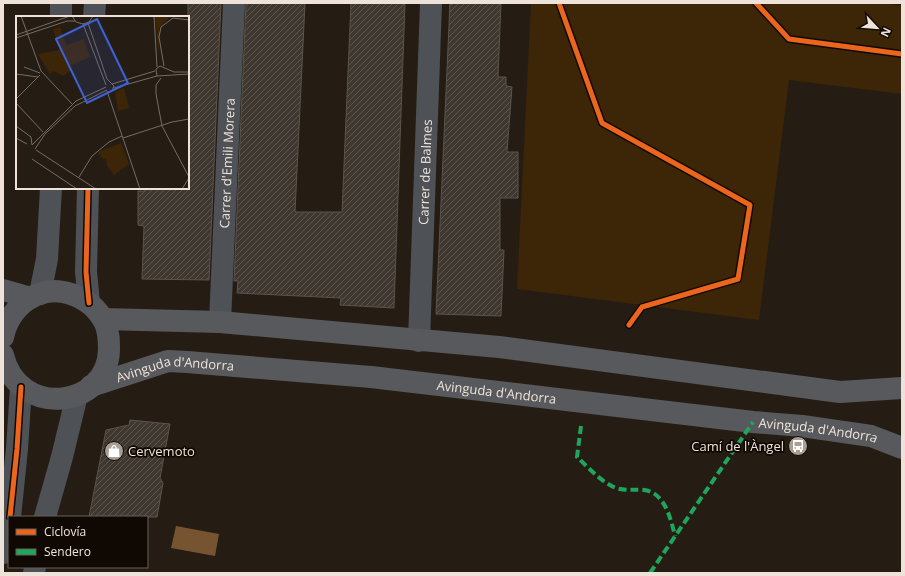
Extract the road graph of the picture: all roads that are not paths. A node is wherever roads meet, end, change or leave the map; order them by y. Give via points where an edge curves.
1 (61, 3) edge
2 (95, 3) edge
3 (234, 3) edge
4 (431, 3) edge
5 (61, 16) edge
6 (94, 16) edge
7 (51, 189) edge
8 (88, 189) edge
9 (3, 290) edge
10 (35, 296) junction
11 (88, 303) junction
12 (103, 319) junction
13 (220, 322) junction
14 (3, 336) edge
15 (419, 340) junction
16 (3, 357) edge
17 (21, 387) junction
18 (902, 388) edge
19 (84, 391) junction
20 (902, 448) edge
21 (10, 516) edge
22 (45, 516) edge
23 (8, 528) edge
24 (3, 553) edge

1 - 5 street
2 - 6 street
3 - 13 street, Carrer d'Emili Morera
4 - 15 street, Carrer de Balmes
7 - 10 street via 47,258
8 - 11 street
9 - 10 main road
10 - 11 main road via 50,292 70,294
10 - 14 main road via 14,312
11 - 12 main road
12 - 13 main road
12 - 19 main road via 110,340 109,355 101,375
13 - 15 main road
15 - 18 main road via 499,347 840,392
16 - 17 main road via 10,374
17 - 19 main road, Avinguda d'Andorra via 48,399 67,398
17 - 21 street
19 - 20 main road, Avinguda d'Andorra via 168,361 371,376 737,421 802,426 871,436
19 - 22 street
23 - 24 street

